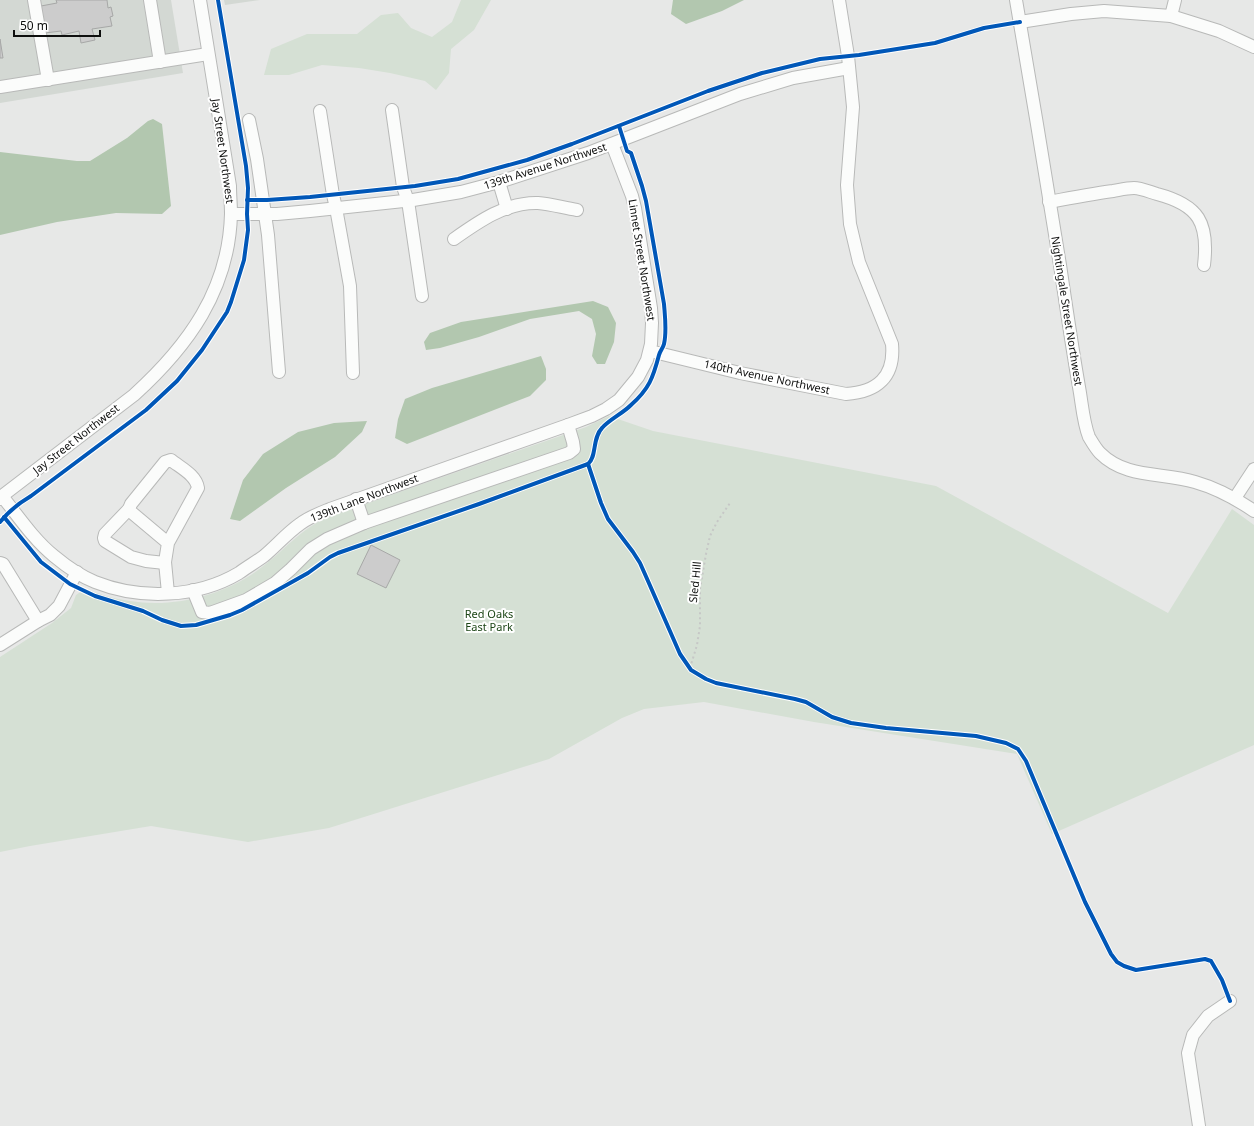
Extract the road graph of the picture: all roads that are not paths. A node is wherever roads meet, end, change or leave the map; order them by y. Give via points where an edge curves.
1 (34, 0) edge
2 (150, 0) edge
3 (200, 0) edge
4 (839, 0) edge
5 (1016, 0) edge
6 (1175, 0) edge
7 (1171, 16) junction
8 (1020, 22) junction
9 (1254, 47) edge
10 (208, 54) junction
11 (160, 62) junction
12 (849, 68) junction
13 (48, 80) junction
14 (0, 87) edge
15 (392, 110) dead end
16 (320, 111) dead end
17 (249, 120) dead end
18 (612, 144) junction
19 (499, 182) junction
20 (408, 201) junction
21 (1049, 202) junction
22 (336, 208) junction
23 (507, 209) junction
24 (577, 210) dead end
25 (231, 214) junction
26 (265, 214) junction
27 (454, 238) dead end
28 (1204, 265) dead end
29 (422, 296) dead end
30 (650, 351) junction
31 (279, 372) dead end
32 (353, 373) dead end
33 (638, 377) joint
34 (568, 425) junction
35 (1254, 469) edge
36 (1, 497) edge
37 (1235, 498) junction
38 (356, 499) junction
39 (129, 509) junction
40 (1254, 511) edge
41 (364, 523) junction
42 (168, 543) junction
43 (0, 563) edge
44 (165, 563) junction
45 (77, 572) junction
46 (193, 590) junction
47 (168, 593) junction
48 (38, 621) junction
49 (0, 645) edge
50 (1230, 1001) dead end
51 (1199, 1126) edge

1 - 13 street
2 - 11 street
3 - 10 street, Jay Street Northwest
4 - 12 street
5 - 8 street, Nightingale Street Northwest
6 - 7 street
7 - 8 street via 1104,11
7 - 9 street via 1219,31
8 - 21 street, Nightingale Street Northwest
10 - 11 street
10 - 25 street, Jay Street Northwest via 230,186
11 - 13 street
12 - 18 street, 139th Avenue Northwest via 793,78 740,94
12 - 30 street, 140th Avenue Northwest via 853,107 848,158 848,204 853,242 859,262 892,344 893,356 886,375 875,387 846,394 740,373
13 - 14 street
15 - 20 street via 403,187
16 - 22 street
17 - 26 street
18 - 19 street, 139th Avenue Northwest
18 - 30 street, Linnet Street Northwest via 635,208 652,315
19 - 20 street, 139th Avenue Northwest via 461,192
19 - 23 street
20 - 22 street, 139th Avenue Northwest
20 - 29 street
21 - 28 street via 1134,188 1167,196 1188,206 1199,218 1204,229 1206,247
21 - 37 street, Nightingale Street Northwest via 1085,422 1098,452 1119,467 1133,472 1194,481
22 - 26 street, 139th Avenue Northwest
22 - 32 street via 350,286
23 - 24 street via 539,203
23 - 27 street via 488,216
25 - 26 street, 139th Avenue Northwest
25 - 36 street, Jay Street Northwest via 229,240 222,271 212,297 185,342 134,395
26 - 31 street
30 - 33 street, Linnet Street Northwest
33 - 34 street, 139th Lane Northwest via 619,400 606,409
34 - 38 street, 139th Lane Northwest
34 - 41 street via 574,449 569,453
35 - 37 street
36 - 45 street, 139th Lane Northwest via 52,555
37 - 40 street, Nightingale Street Northwest
38 - 41 street
38 - 46 street, 139th Lane Northwest via 302,522 264,556 236,574
39 - 42 street
39 - 42 street via 130,504 165,462 172,460 192,477 198,488
39 - 44 street via 105,534 105,541 131,557
41 - 46 street via 311,549 275,583 246,600 210,613 202,612
42 - 44 street
43 - 48 street
44 - 47 street
45 - 47 street, 139th Lane Northwest via 94,581 122,590 137,593
45 - 48 street via 59,606 50,615
46 - 47 street, 139th Lane Northwest
48 - 49 street
50 - 51 street via 1208,1016 1193,1035 1188,1053

